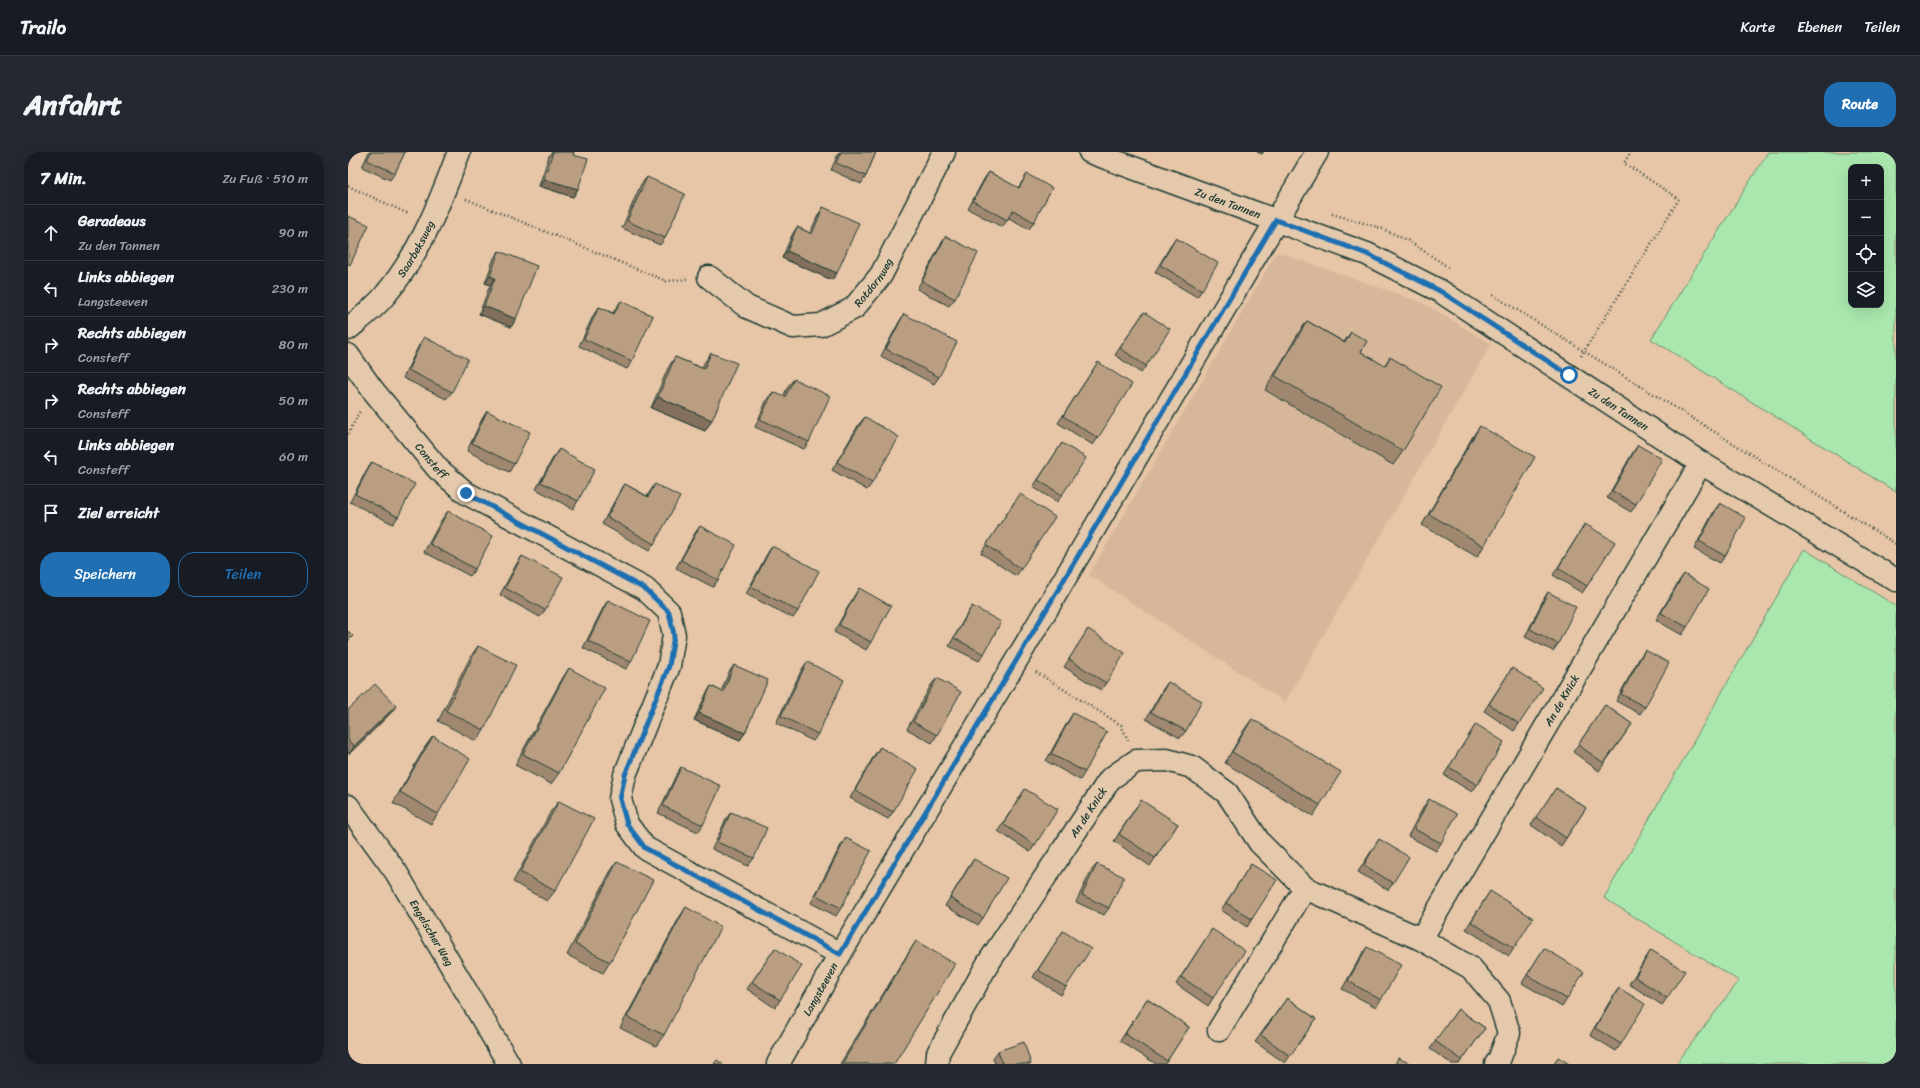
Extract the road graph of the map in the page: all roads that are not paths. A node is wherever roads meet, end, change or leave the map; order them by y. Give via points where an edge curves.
1 (459, 152) edge
2 (944, 152) edge
3 (1090, 152) edge
4 (1317, 152) edge
5 (1276, 220) junction
6 (709, 277) road end
7 (348, 329) edge
8 (348, 355) edge
9 (1701, 462) junction
10 (1896, 580) edge
11 (348, 806) edge
12 (1305, 888) junction
13 (1421, 939) junction
14 (840, 954) junction
15 (1219, 1030) dead end
16 (509, 1064) edge
17 (778, 1064) edge
18 (937, 1064) edge
19 (1496, 1064) edge

1 - 7 street, Saarbeksweg via 430,223 410,261 386,295
2 - 6 street, Rotdornweg via 881,275 854,308 821,325 793,327 747,307
3 - 5 street, Zu den Tannen
4 - 5 street, Langsteeven
5 - 9 street, Zu den Tannen via 1367,254 1440,291
5 - 14 street, Langsteeven
8 - 14 street, Consteff via 372,389 438,469 466,493 645,589 669,612 674,635 669,666 625,775 620,799 627,824 645,848
9 - 10 street, Zu den Tannen
9 - 13 street, An de Knick
11 - 16 street, Engelscher Weg via 396,872
12 - 13 street, An de Knick
12 - 15 street
12 - 18 street, An de Knick via 1260,843 1227,793 1192,767 1167,760 1136,762 1110,779 987,965 938,1053
13 - 19 street, An de Knick via 1471,968 1499,1001 1509,1033
14 - 17 street, Langsteeven

